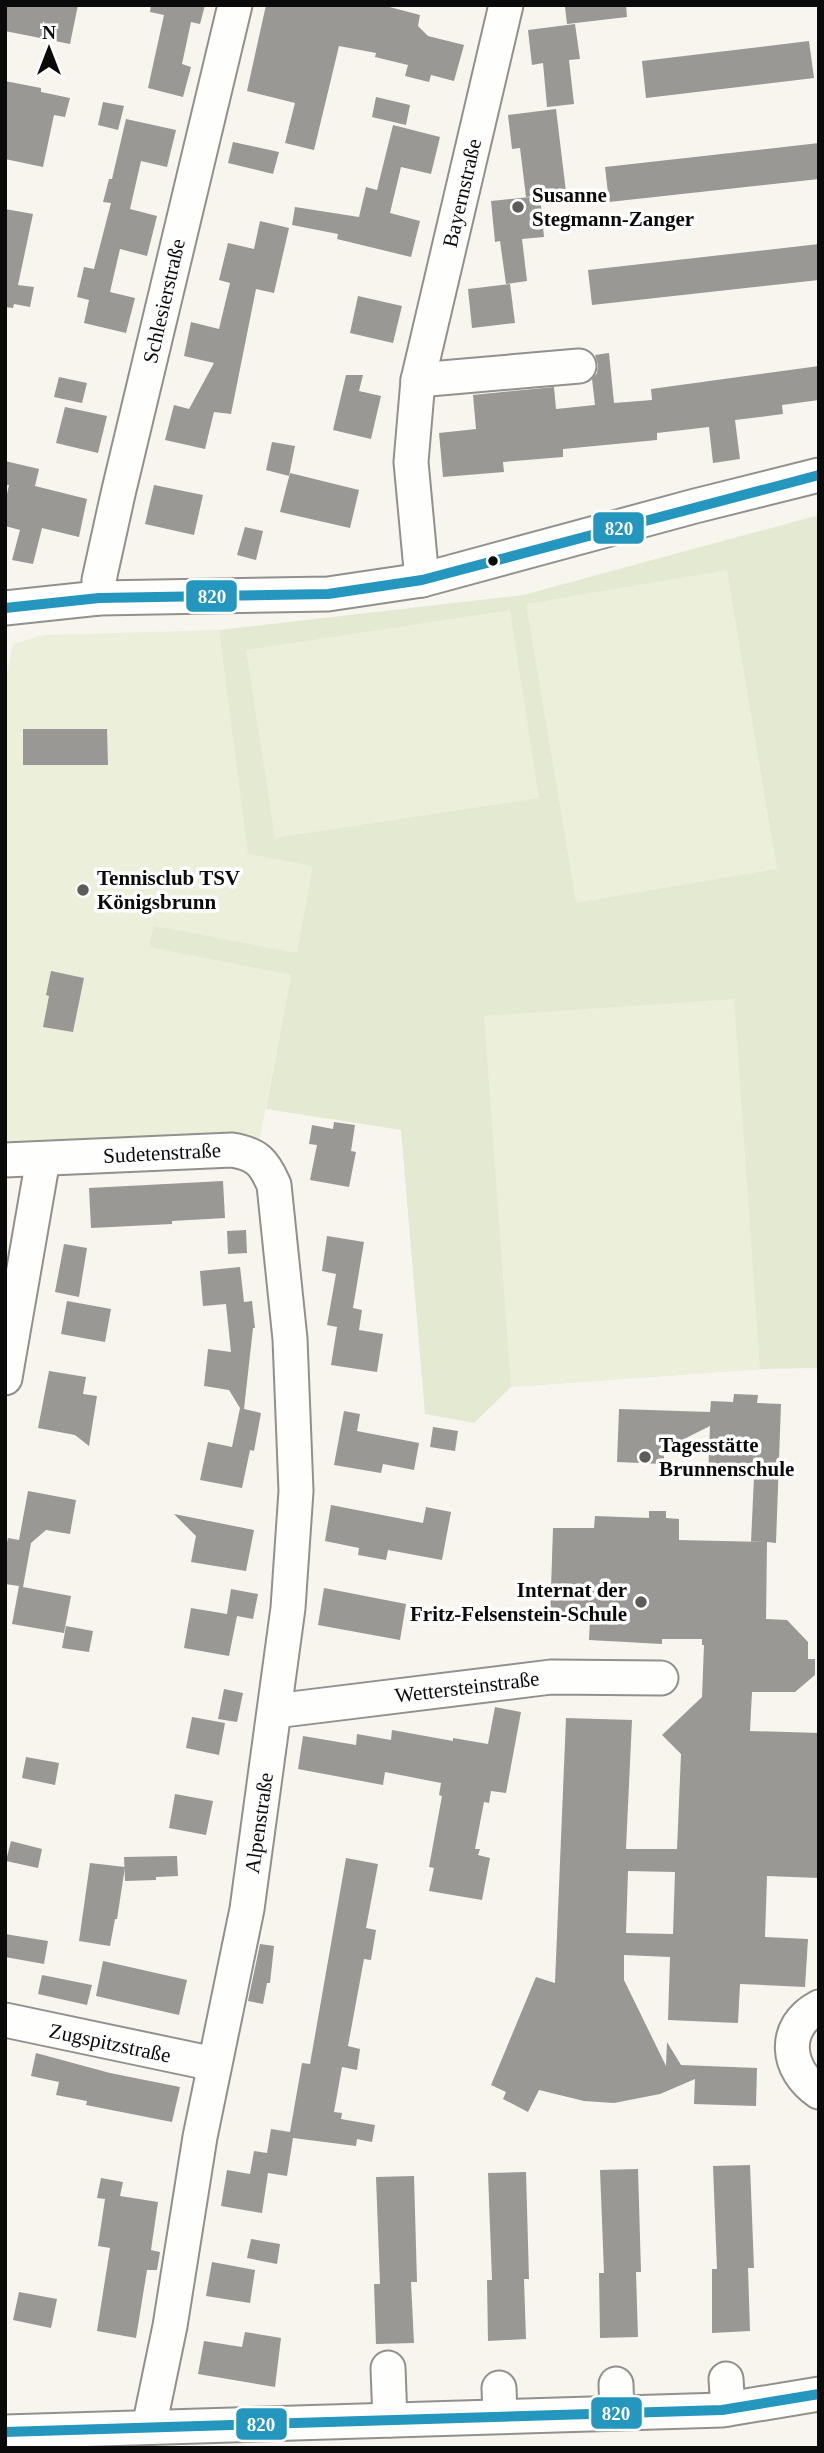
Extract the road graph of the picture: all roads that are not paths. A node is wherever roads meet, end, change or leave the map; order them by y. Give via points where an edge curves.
1 (235, 5) edge
2 (506, 5) edge
3 (579, 366) dead end
4 (418, 380) junction
5 (819, 475) edge
6 (422, 580) junction
7 (99, 598) junction
8 (5, 608) edge
9 (43, 1159) junction
10 (5, 1160) edge
11 (277, 1212) joint
12 (5, 1378) edge
13 (661, 1678) dead end
14 (275, 1711) junction
15 (819, 2007) edge
16 (5, 2020) edge
17 (214, 2064) junction
18 (819, 2092) edge
19 (388, 2368) dead end
20 (819, 2394) edge
21 (390, 2420) junction
22 (149, 2427) junction
23 (5, 2432) edge
24 (244, 2436) edge

1 - 7 street, Schlesierstraße via 118,494
2 - 4 street, Bayernstraße
3 - 4 street
4 - 6 street, Bayernstraße via 411,462
5 - 6 street
6 - 7 street via 328,594
7 - 8 street
9 - 10 street, Sudetenstraße
9 - 11 street, Sudetenstraße via 232,1150 250,1153 266,1167
9 - 12 street
11 - 14 street, Alpenstraße via 290,1339 296,1491
13 - 14 street, Wettersteinstraße via 551,1677
14 - 17 street, Alpenstraße via 247,1909
15 - 18 street via 798,2026 792,2054 805,2082
16 - 17 street, Zugspitzstraße
17 - 22 street, Alpenstraße
19 - 21 street
20 - 21 street via 500,2402
21 - 24 street
22 - 23 street
22 - 24 street

